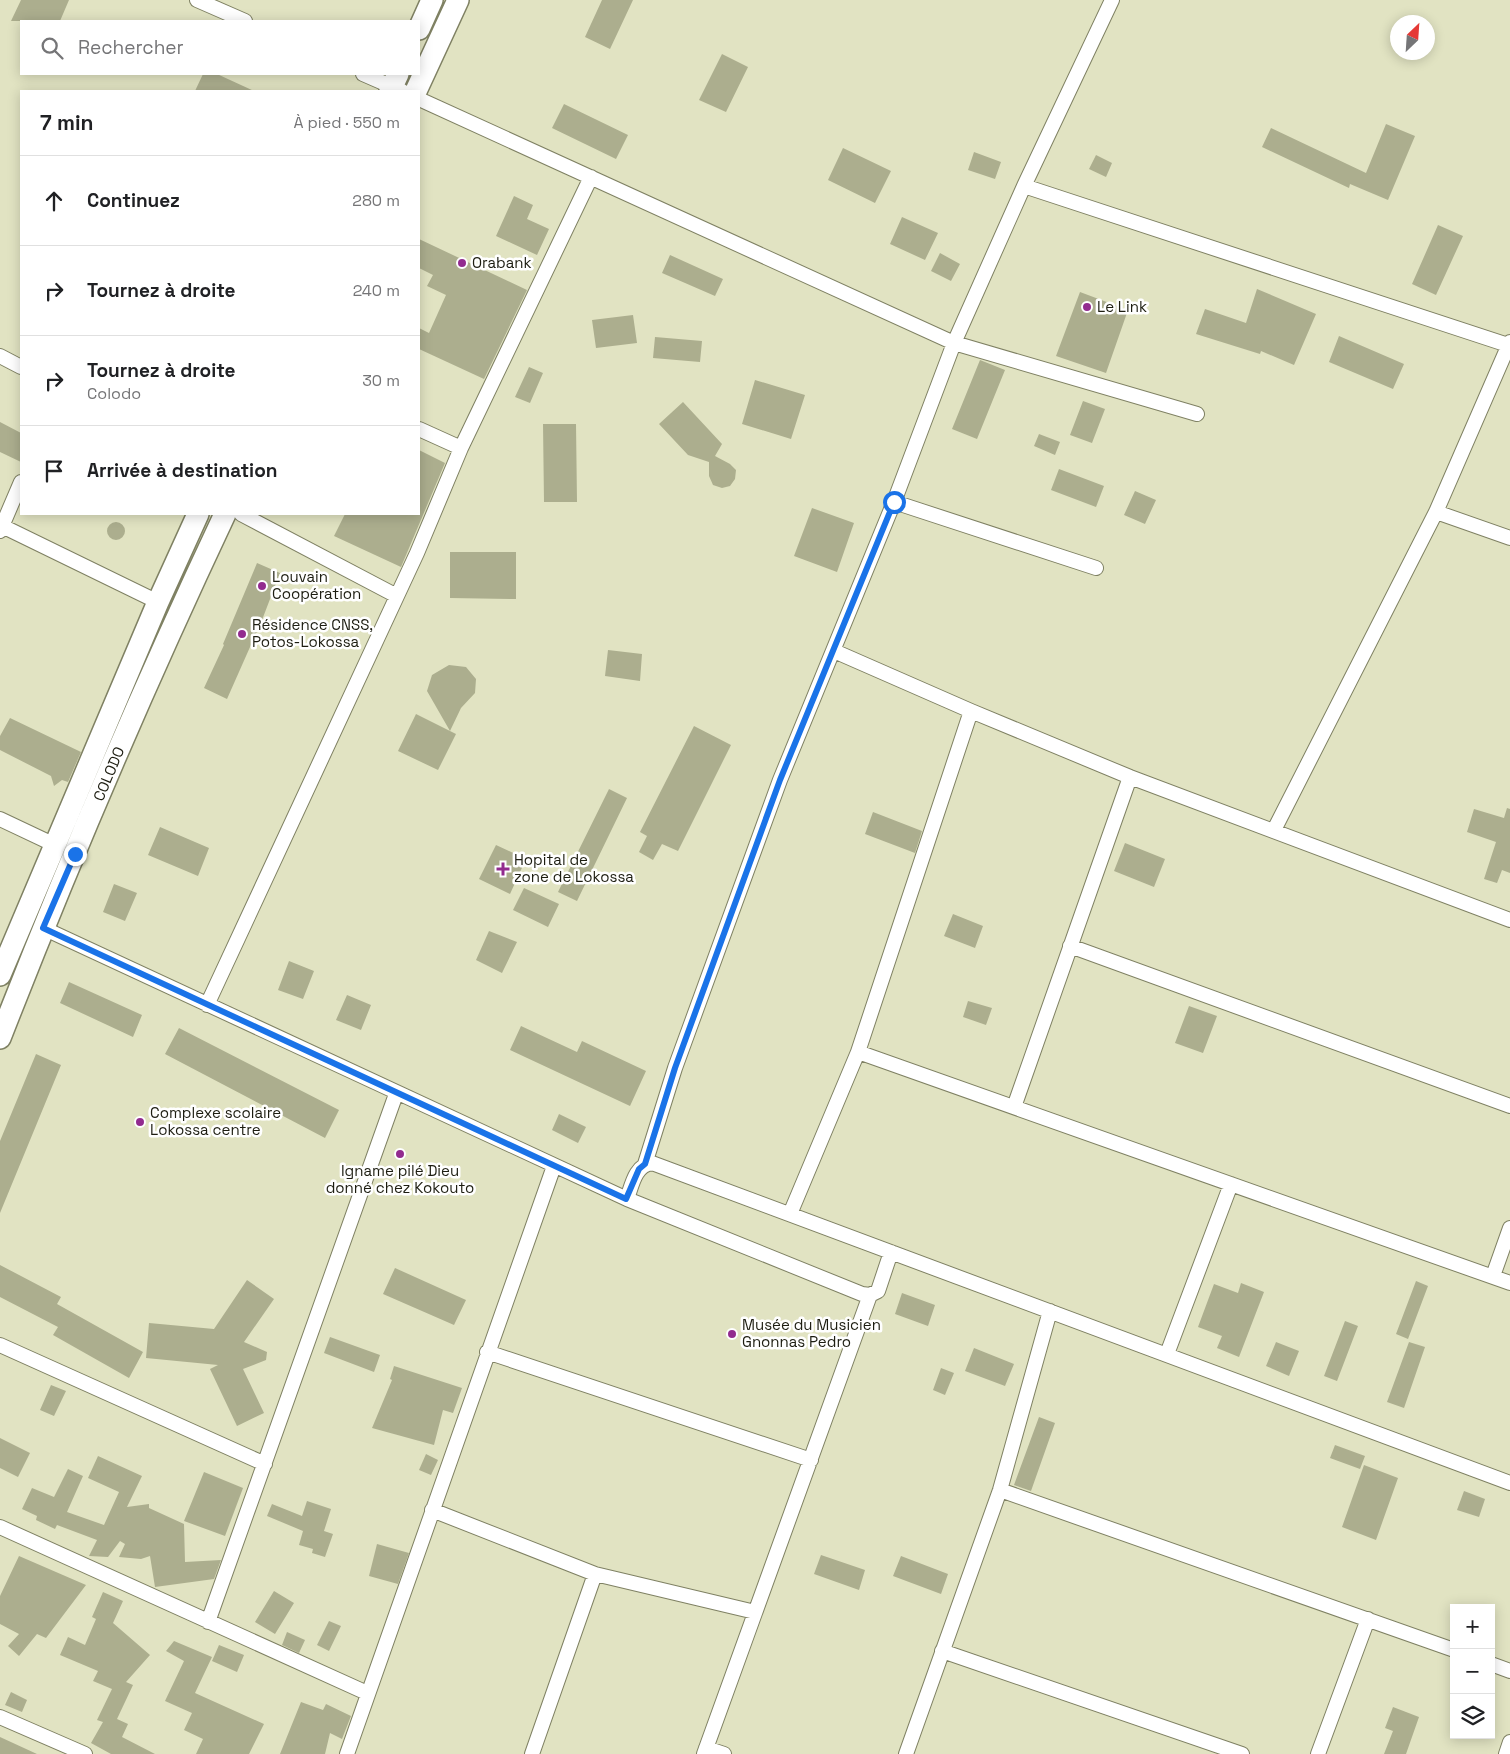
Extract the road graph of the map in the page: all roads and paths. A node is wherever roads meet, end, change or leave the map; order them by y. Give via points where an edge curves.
1 (197, 0) edge
2 (432, 0) edge
3 (458, 0) edge
4 (1112, 0) edge
5 (243, 20) edge
6 (420, 27) edge
7 (366, 75) edge
8 (395, 86) edge
9 (416, 90) edge
10 (420, 99) edge
11 (592, 176) junction
12 (1024, 186) junction
13 (954, 343) junction
14 (1509, 343) edge
15 (0, 356) edge
16 (20, 366) edge
17 (1197, 414) dead end
18 (420, 428) edge
19 (461, 448) junction
20 (20, 484) edge
21 (894, 502) junction
22 (1436, 512) junction
23 (198, 515) edge
24 (225, 515) edge
25 (243, 515) edge
26 (1, 528) edge
27 (1510, 538) edge
28 (1096, 568) dead end
29 (396, 595) junction
30 (158, 602) junction
31 (834, 651) junction
32 (971, 711) junction
33 (1130, 777) junction
34 (0, 819) edge
35 (1274, 830) junction
36 (54, 845) junction
37 (1510, 920) edge
38 (43, 928) junction
39 (1070, 946) junction
40 (0, 975) edge
41 (207, 1005) junction
42 (0, 1038) edge
43 (858, 1052) junction
44 (396, 1094) junction
45 (1510, 1106) edge
46 (1014, 1108) junction
47 (645, 1164) junction
48 (554, 1166) junction
49 (1231, 1184) junction
50 (626, 1199) junction
51 (790, 1214) junction
52 (1510, 1228) edge
53 (891, 1252) junction
54 (1493, 1276) junction
55 (1510, 1283) edge
56 (870, 1295) junction
57 (1050, 1311) junction
58 (0, 1345) edge
59 (487, 1352) junction
60 (1166, 1354) junction
61 (810, 1460) junction
62 (265, 1464) junction
63 (1510, 1483) edge
64 (1000, 1490) junction
65 (432, 1510) junction
66 (0, 1528) edge
67 (595, 1574) junction
68 (755, 1612) junction
69 (1368, 1619) junction
70 (208, 1622) junction
71 (1451, 1649) edge
72 (942, 1651) junction
73 (1495, 1665) edge
74 (1510, 1671) edge
75 (367, 1694) junction
76 (0, 1716) edge
77 (1510, 1742) edge
78 (705, 1751) edge
79 (85, 1754) edge
80 (347, 1754) edge
81 (532, 1754) edge
82 (724, 1754) edge
83 (906, 1754) edge
84 (1242, 1754) edge
85 (1318, 1754) edge
86 (1506, 1754) edge

1 - 5 street
2 - 6 main road
3 - 9 main road
4 - 12 street
7 - 8 street
10 - 11 street
11 - 13 street
11 - 19 street
12 - 13 street
12 - 14 street
13 - 17 street
13 - 21 street
14 - 22 street
15 - 16 street
18 - 19 street
19 - 29 street
20 - 26 street
21 - 28 street
21 - 31 street
22 - 27 street
22 - 35 street
23 - 30 main road, COLODO
24 - 38 main road, COLODO via 179,612
25 - 29 street
26 - 30 street
29 - 41 street
30 - 36 main road, COLODO
31 - 32 street
31 - 47 street via 780,780 675,1068
32 - 33 street
32 - 43 street
33 - 35 street
33 - 39 street
34 - 36 street
35 - 37 street
36 - 40 main road, COLODO
38 - 41 street
38 - 42 main road, COLODO
39 - 45 street
39 - 46 street
41 - 44 street
43 - 46 street
43 - 51 street
44 - 48 street
44 - 62 street
46 - 49 street
47 - 50 street via 639,1169
47 - 51 street
48 - 50 street
48 - 59 street
49 - 54 street
49 - 60 street
50 - 56 street
51 - 53 street
52 - 54 street
53 - 56 street via 878,1291
53 - 57 street
54 - 55 street
56 - 61 street
57 - 60 street
57 - 64 street
58 - 62 street
59 - 61 street
59 - 65 street
60 - 63 street
61 - 68 street
62 - 70 street
64 - 69 street
64 - 72 street
65 - 67 street
65 - 75 street
66 - 70 street
67 - 68 street
67 - 81 street
68 - 78 street
69 - 71 street
69 - 85 street
70 - 75 street
72 - 83 street
72 - 84 street
73 - 74 street
75 - 80 street
76 - 79 street
77 - 86 street
78 - 82 street

